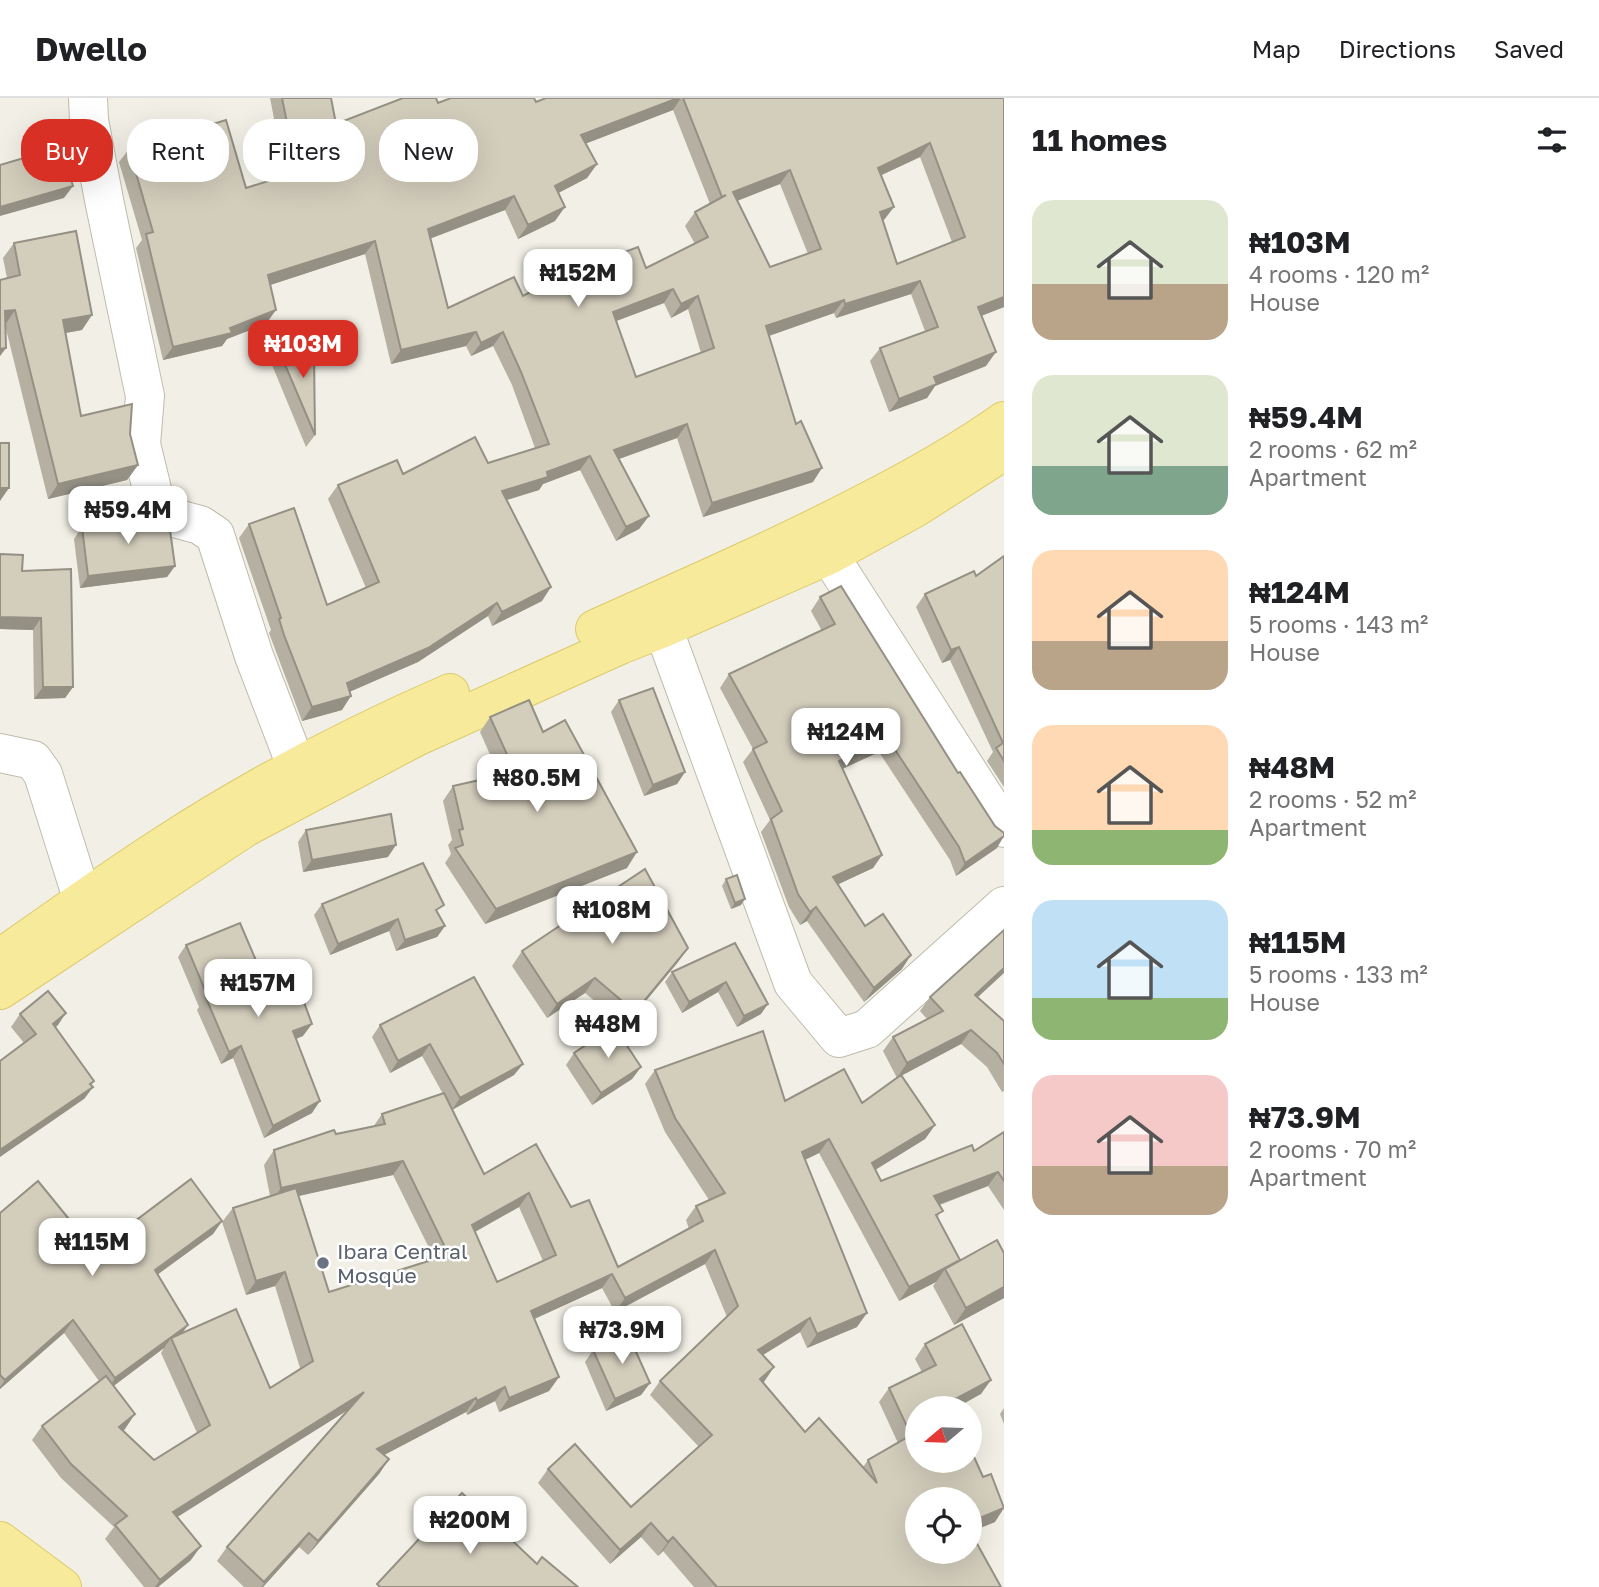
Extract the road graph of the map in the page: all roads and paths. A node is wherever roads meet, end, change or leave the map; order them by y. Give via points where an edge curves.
1 (88, 98) edge
2 (1004, 421) edge
3 (1004, 451) edge
4 (829, 555) junction
5 (663, 628) junction
6 (0, 753) edge
7 (297, 768) junction
8 (1004, 828) edge
9 (83, 901) junction
10 (1004, 906) edge
11 (0, 958) edge
12 (0, 990) edge
13 (0, 1541) edge
14 (0, 1574) edge
15 (18, 1587) edge
16 (62, 1587) edge

1 - 7 street via 145,396 141,444 150,488 156,506 215,535
2 - 7 main road via 899,485 813,530 400,715
3 - 4 main road via 915,508
4 - 5 main road
4 - 8 street
5 - 10 street via 793,984 839,1038 867,1029
5 - 12 main road via 416,737 246,827
6 - 9 street via 33,760 43,774
7 - 9 main road via 162,846
9 - 11 main road
13 - 16 main road
14 - 15 main road

